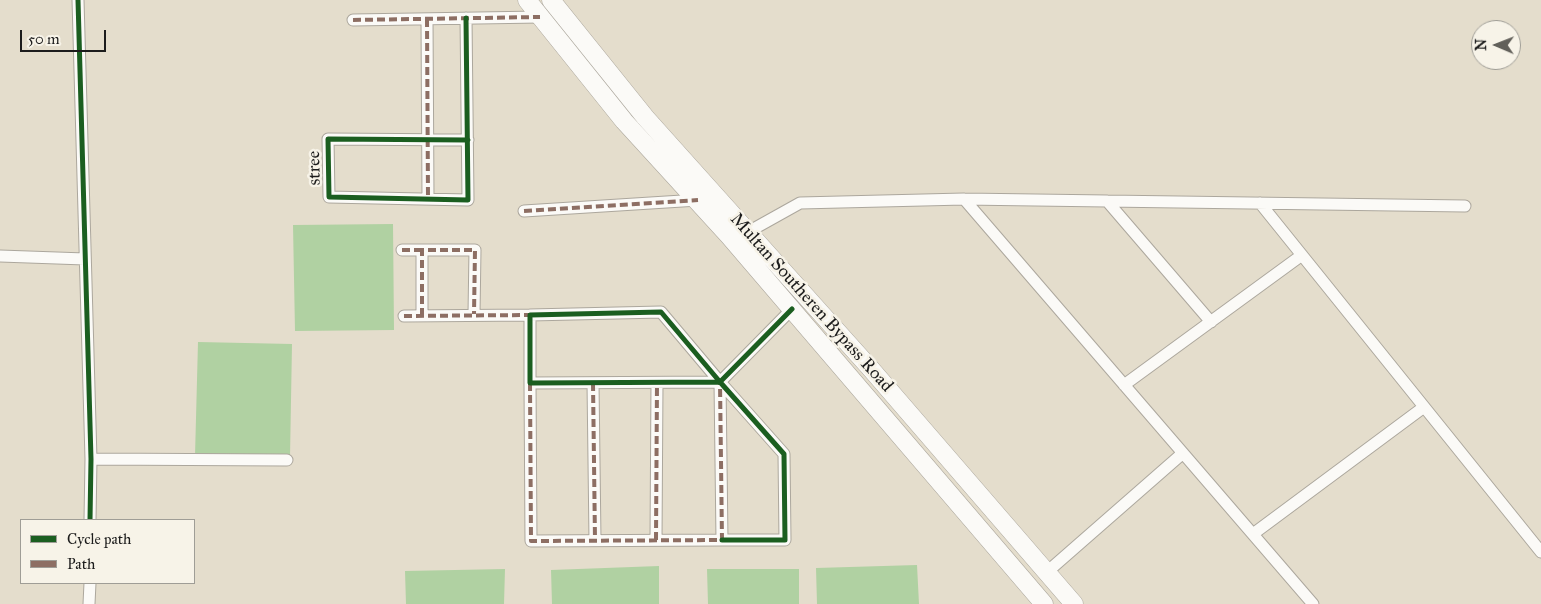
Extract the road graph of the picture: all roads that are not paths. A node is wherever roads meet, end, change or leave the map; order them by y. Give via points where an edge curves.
1 (78, 0) edge
2 (526, 0) edge
3 (551, 0) edge
4 (540, 17) junction
5 (466, 18) junction
6 (427, 19) junction
7 (353, 20) dead end
8 (429, 140) junction
9 (468, 140) junction
10 (428, 199) junction
11 (964, 199) junction
12 (698, 200) junction
13 (1108, 201) junction
14 (1260, 203) junction
15 (1465, 206) dead end
16 (524, 211) dead end
17 (748, 232) junction
18 (402, 250) dead end
19 (422, 250) junction
20 (1302, 255) junction
21 (0, 256) edge
22 (85, 259) junction
23 (792, 309) junction
24 (474, 314) junction
25 (530, 315) junction
26 (404, 316) dead end
27 (422, 316) junction
28 (1211, 322) junction
29 (720, 382) junction
30 (593, 383) junction
31 (657, 383) junction
32 (530, 384) junction
33 (1124, 385) junction
34 (1424, 407) junction
35 (1183, 453) junction
36 (91, 458) junction
37 (287, 460) dead end
38 (90, 519) edge
39 (1253, 534) junction
40 (595, 540) junction
41 (656, 540) junction
42 (722, 540) junction
43 (1541, 552) edge
44 (1047, 572) junction
45 (90, 584) edge
46 (89, 604) edge
47 (1044, 604) edge
48 (1074, 604) edge
49 (1314, 604) edge

1 - 22 street
2 - 4 highway, Multan Southeren Bypass Road
3 - 17 highway, Multan Southeren Bypass Road via 645,117
4 - 5 street
4 - 12 highway, Multan Southeren Bypass Road via 624,121
5 - 6 street
5 - 9 street, stree
6 - 7 street
6 - 8 street
8 - 9 street, stree
8 - 10 street
8 - 10 street, stree via 328,139 329,197
9 - 10 street, stree via 468,200
11 - 13 street
11 - 17 street via 800,203
11 - 33 street
12 - 16 street
12 - 23 highway, Multan Southeren Bypass Road
13 - 14 street
13 - 28 street
14 - 15 street
14 - 20 street
17 - 44 highway, Multan Southeren Bypass Road
18 - 19 street
19 - 24 street via 475,250
19 - 27 street
20 - 28 street
20 - 34 street
21 - 22 street
22 - 36 street
23 - 29 street
23 - 47 highway, Multan Southeren Bypass Road
24 - 25 street
24 - 27 street
25 - 29 street via 661,312
25 - 32 street
26 - 27 street
28 - 33 street
29 - 31 street
29 - 42 street
29 - 42 street via 784,454 785,540
30 - 31 street
30 - 32 street
30 - 40 street
31 - 41 street
32 - 40 street via 531,541
33 - 35 street
34 - 39 street
34 - 43 street
35 - 39 street
35 - 44 street
36 - 37 street
36 - 38 street
39 - 49 street
40 - 41 street
41 - 42 street
44 - 48 highway, Multan Southeren Bypass Road
45 - 46 street

